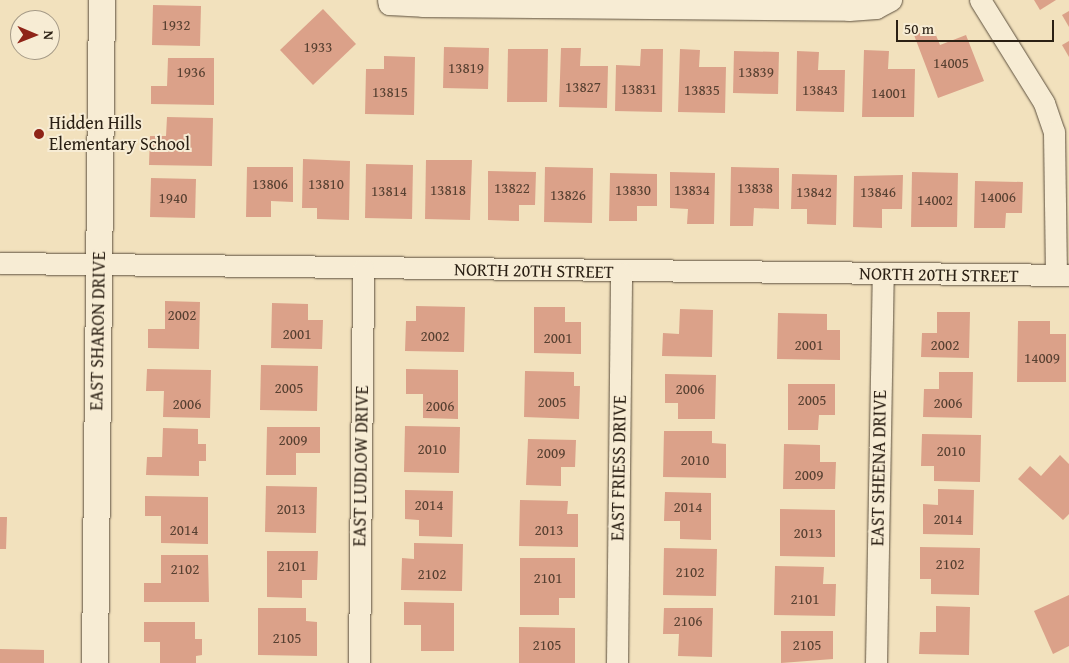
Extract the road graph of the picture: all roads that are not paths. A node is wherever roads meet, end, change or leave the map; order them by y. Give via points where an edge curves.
1 (102, 0) edge
2 (891, 0) edge
3 (980, 0) edge
4 (389, 2) edge
5 (98, 262) junction
6 (0, 263) edge
7 (363, 269) junction
8 (621, 272) junction
9 (883, 274) junction
10 (1062, 275) edge
11 (95, 663) edge
12 (359, 663) edge
13 (617, 663) edge
14 (876, 663) edge

1 - 5 street, EAST SHARON DRIVE
2 - 4 street via 876,8 849,10
3 - 10 street via 1044,103 1054,132
5 - 6 street, NORTH 20TH STREET
5 - 7 street, NORTH 20TH STREET
5 - 11 street, EAST SHARON DRIVE
7 - 8 street, NORTH 20TH STREET
7 - 12 street, EAST LUDLOW DRIVE
8 - 9 street, NORTH 20TH STREET
8 - 13 street, EAST FRIESS DRIVE
9 - 10 street, NORTH 20TH STREET
9 - 14 street, EAST SHEENA DRIVE

